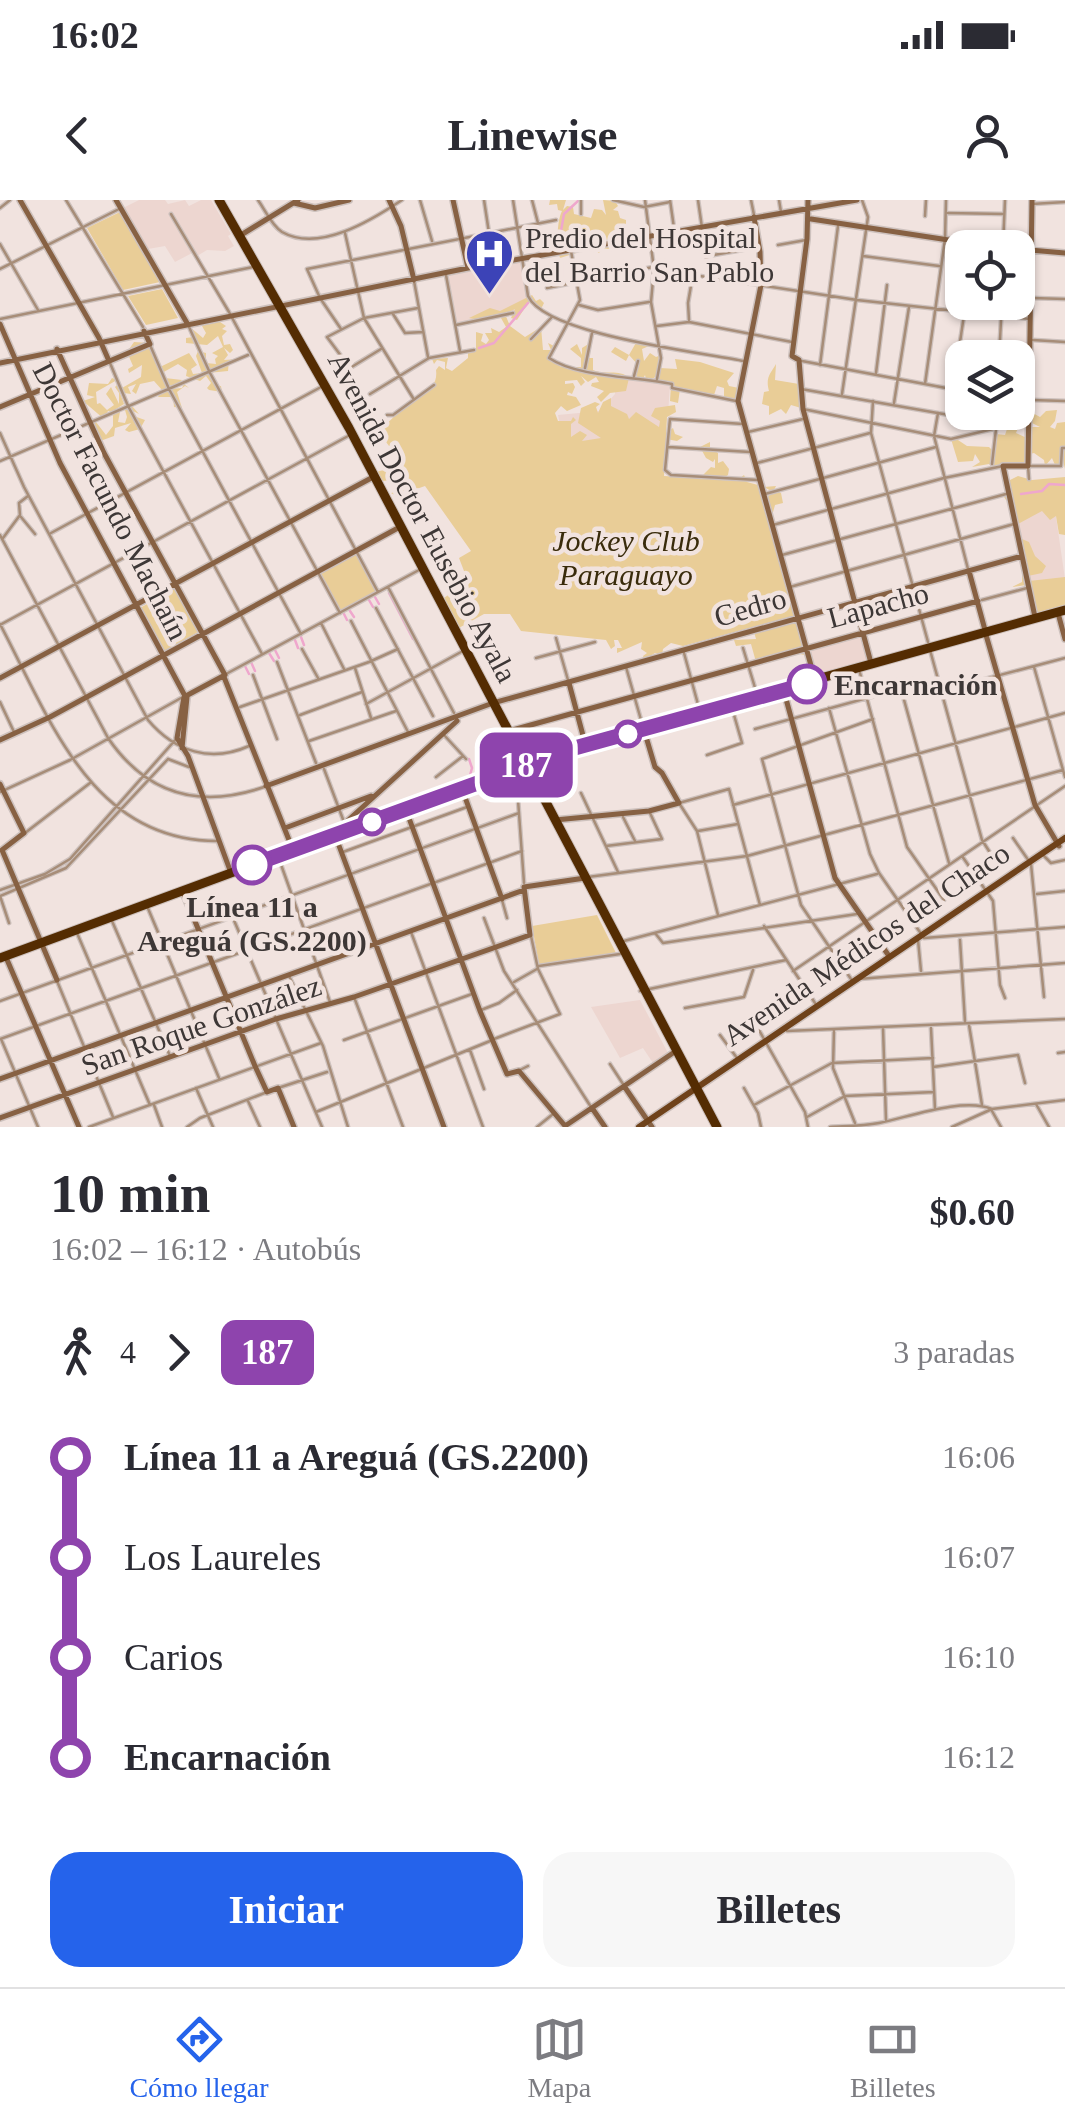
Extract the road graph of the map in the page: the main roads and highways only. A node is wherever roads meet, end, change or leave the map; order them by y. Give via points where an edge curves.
1 (217, 200) edge
2 (277, 304) junction
3 (350, 435) junction
4 (399, 527) junction
5 (1061, 613) edge
6 (986, 633) junction
7 (465, 656) junction
8 (492, 705) junction
9 (602, 739) junction
10 (572, 748) junction
11 (522, 766) junction
12 (467, 786) junction
13 (1062, 842) edge
14 (293, 848) junction
15 (1030, 862) junction
16 (230, 871) junction
17 (584, 878) junction
18 (181, 889) junction
19 (5, 954) edge
20 (656, 1014) junction
21 (694, 1093) junction
22 (647, 1125) edge
23 (715, 1127) edge

1 - 2 highway, Avenida Doctor Eusebio Ayala
1 - 2 highway, Avenida Doctor Eusebio Ayala
2 - 3 highway, Avenida Doctor Eusebio Ayala
2 - 3 highway, Avenida Doctor Eusebio Ayala
3 - 4 highway, Avenida Doctor Eusebio Ayala
4 - 7 highway, Avenida Doctor Eusebio Ayala
4 - 7 highway, Avenida Doctor Eusebio Ayala
5 - 6 highway
5 - 6 highway
6 - 9 highway
7 - 8 highway, Avenida Doctor Eusebio Ayala
8 - 11 highway, Avenida Doctor Eusebio Ayala
8 - 11 highway, Avenida Doctor Eusebio Ayala
9 - 10 highway
9 - 10 highway
10 - 11 highway
10 - 12 highway, bridge
11 - 12 highway
11 - 17 highway, Avenida Doctor Eusebio Ayala
11 - 17 highway, Avenida Doctor Eusebio Ayala
12 - 14 highway
13 - 15 main road, Avenida Médicos del Chaco
13 - 15 main road, Avenida Médicos del Chaco
14 - 16 highway
14 - 16 highway
15 - 21 main road, Avenida Médicos del Chaco
16 - 18 highway
16 - 18 highway
17 - 20 highway, Avenida Doctor Eusebio Ayala
18 - 19 highway
20 - 21 highway, Avenida Doctor Eusebio Ayala
20 - 21 highway, Avenida Doctor Eusebio Ayala
21 - 22 main road, Avenida Médicos del Chaco
21 - 23 highway, Avenida Doctor Eusebio Ayala

